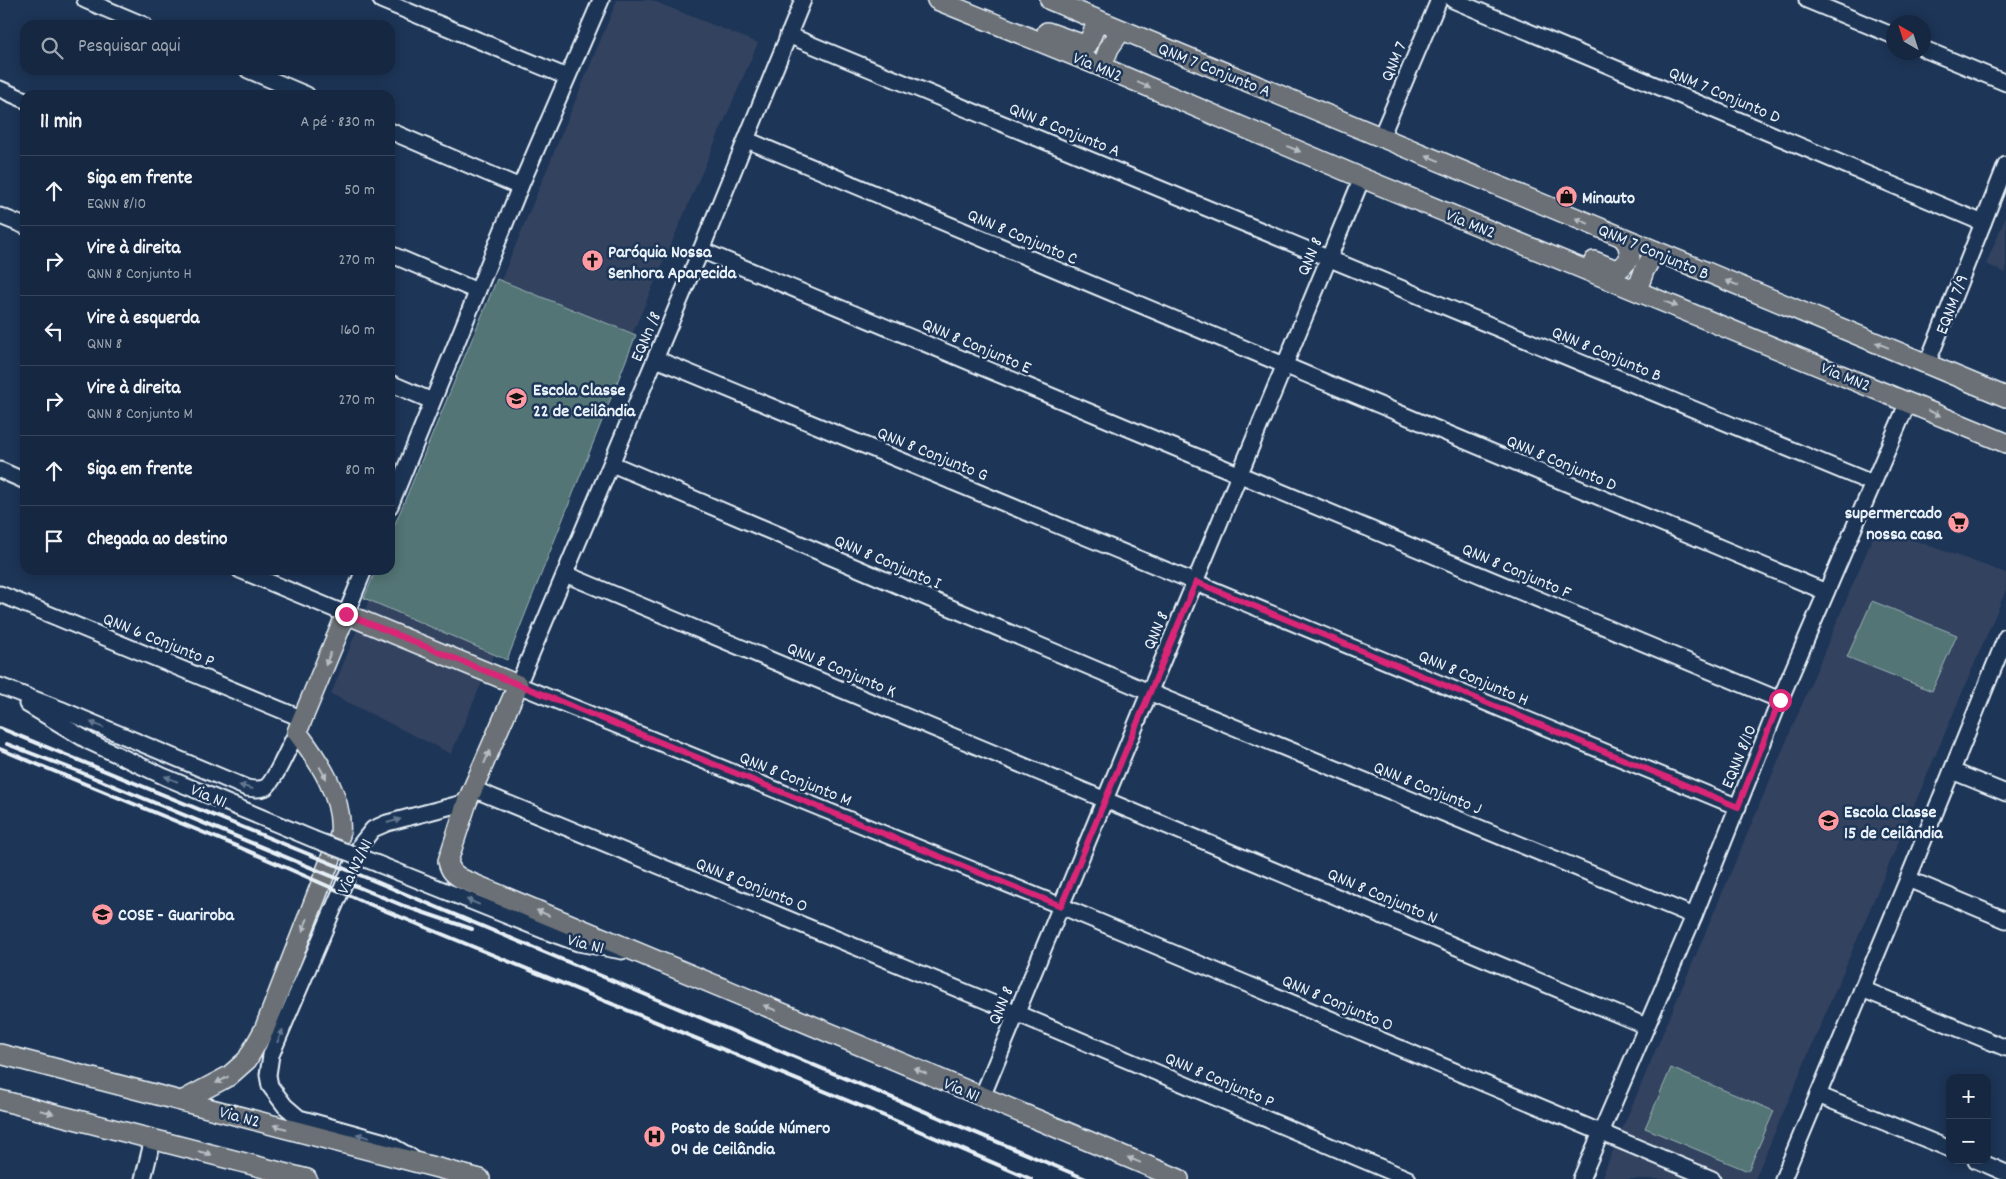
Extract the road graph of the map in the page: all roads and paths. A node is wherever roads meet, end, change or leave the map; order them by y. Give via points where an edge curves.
1 (86, 0) edge
2 (381, 0) edge
3 (601, 0) edge
4 (803, 0) edge
5 (937, 0) edge
6 (1050, 0) edge
7 (1439, 0) edge
8 (1454, 0) edge
9 (1807, 0) edge
10 (132, 20) edge
11 (1098, 20) junction
12 (1121, 31) junction
13 (1886, 33) edge
14 (788, 35) junction
15 (1931, 52) edge
16 (1102, 67) junction
17 (260, 75) edge
18 (567, 77) junction
19 (2006, 83) edge
20 (0, 89) edge
21 (294, 90) edge
22 (20, 98) edge
23 (395, 133) edge
24 (1380, 137) junction
25 (747, 140) junction
26 (2006, 164) edge
27 (1362, 178) junction
28 (520, 187) junction
29 (1446, 213) junction
30 (0, 216) edge
31 (1983, 223) junction
32 (20, 224) edge
33 (1623, 238) junction
34 (701, 250) junction
35 (1655, 252) junction
36 (395, 256) edge
37 (1328, 258) junction
38 (1637, 290) junction
39 (477, 291) junction
40 (656, 359) junction
41 (1927, 364) junction
42 (1284, 366) junction
43 (395, 385) edge
44 (2006, 397) edge
45 (432, 401) junction
46 (1908, 402) junction
47 (2006, 443) edge
48 (612, 464) junction
49 (0, 470) edge
50 (1239, 474) junction
51 (20, 479) edge
52 (1872, 483) junction
53 (395, 494) edge
54 (565, 574) junction
55 (252, 575) edge
56 (362, 575) edge
57 (1196, 582) junction
58 (1826, 592) junction
59 (0, 594) edge
60 (346, 614) junction
61 (2006, 637) edge
62 (2001, 665) edge
63 (518, 685) junction
64 (0, 687) edge
65 (1149, 692) junction
66 (1780, 700) junction
67 (300, 725) junction
68 (1952, 771) junction
69 (2006, 793) edge
70 (470, 795) junction
71 (1106, 799) junction
72 (1738, 807) junction
73 (1908, 879) junction
74 (1061, 906) junction
75 (1694, 916) junction
76 (2006, 920) edge
77 (636, 952) junction
78 (1862, 989) junction
79 (1016, 1014) junction
80 (1646, 1026) junction
81 (2006, 1048) edge
82 (0, 1054) edge
83 (0, 1066) edge
84 (105, 1080) junction
85 (1818, 1095) junction
86 (982, 1097) junction
87 (0, 1100) edge
88 (182, 1101) junction
89 (1601, 1133) junction
90 (152, 1139) junction
91 (1946, 1147) edge
92 (423, 1164) junction
93 (1985, 1164) edge
94 (2006, 1173) edge
95 (143, 1179) edge
96 (306, 1179) edge
97 (480, 1179) edge
98 (1179, 1179) edge
99 (1408, 1179) edge
100 (1581, 1179) edge
101 (1712, 1179) edge
102 (1783, 1179) edge

1 - 10 street
2 - 18 street
3 - 18 street
4 - 14 street, EQNn /8
5 - 11 main road via 993,13 1087,46
5 - 16 main road, Via MN2
6 - 11 main road, QNM 7 Conjunto A
7 - 24 street, QNM 7
8 - 31 street, QNM 7 Conjunto D
9 - 13 street
11 - 12 main road, QNM 7 Conjunto A
12 - 16 main road
12 - 24 main road, QNM 7 Conjunto A
14 - 25 street, EQNn /8
14 - 37 street, QNN 8 Conjunto A
15 - 19 street
16 -> 27 main road, Via MN2
17 - 21 street
18 - 28 street
20 - 22 street
23 - 28 street
33 -> 24 main road, QNM 7 Conjunto B
25 - 34 street, EQNn /8
25 - 42 street, QNN 8 Conjunto C
26 - 31 street, EQNM 7/9
27 - 29 main road, Via MN2
27 - 37 street, QNN 8
28 - 39 street
29 - 33 main road via 1522,232 1616,270 1630,258
29 - 38 main road, Via MN2
30 - 32 street
31 - 41 street, EQNM 7/9
33 - 35 main road, QNM 7 Conjunto B
34 - 40 street, EQNn /8
34 - 50 street, QNN 8 Conjunto E
35 - 38 main road
41 -> 35 main road, QNM 7 Conjunto B
36 - 39 street
37 - 42 street, QNN 8
37 - 52 street, QNN 8 Conjunto B
38 -> 46 main road, Via MN2
39 - 45 street
40 - 48 street, EQNn /8
40 - 57 street, QNN 8 Conjunto G
41 - 44 main road
42 - 50 street, QNN 8
42 - 58 street, QNN 8 Conjunto D
43 - 45 street
45 - 53 street
46 -> 47 main road, Via MN2
46 - 52 street, EQNN 8/10
48 - 54 street, EQNn /8
48 - 65 street, QNN 8 Conjunto I
49 - 51 street
50 - 57 street, QNN 8
50 - 66 street, QNN 8 Conjunto F
52 - 58 street, EQNN 8/10
54 - 63 street, EQNn /8
54 - 71 street, QNN 8 Conjunto K
55 - 60 street
56 - 60 street
57 - 65 street, QNN 8
57 - 72 street, QNN 8 Conjunto H
58 - 66 street, EQNN 8/10
59 - 67 street, QNN 6 Conjunto P
60 - 63 main road
60 -> 67 main road
61 - 62 street
62 - 68 street
70 -> 63 main road
63 - 74 street, QNN 8 Conjunto M
67 -> 64 street via 272,780 266,787 247,788
77 -> 64 street, Via N1, bridge via 610,950 570,940 165,777 90,742
65 - 71 street, QNN 8
65 - 75 street, QNN 8 Conjunto J
66 - 72 street, EQNN 8/10
67 -> 88 main road via 337,802 342,821 340,835 264,1030 247,1060 229,1076
68 - 69 street
68 - 73 street
77 -> 70 main road via 454,874 448,861
70 - 79 street, QNN 8 Conjunto O
92 -> 70 street, Via N2/N1 via 385,1142 299,1118 272,1090 268,1075 272,1055 361,844 373,829
71 - 74 street, QNN 8
71 - 80 street, QNN 8 Conjunto N
72 - 75 street, EQNN 8/10
73 - 76 street
73 - 78 street
74 - 79 street, QNN 8
74 - 89 street, QNN 8 Conjunto O
75 - 80 street, EQNN 8/10
86 -> 77 main road, Via N1
78 - 81 street
78 - 85 street
79 - 86 street, QNN 8
79 - 99 street, QNN 8 Conjunto P
80 - 89 street, EQNN 8/10
82 - 84 main road, Via N2
83 - 84 main road via 22,1072
84 - 88 main road, Via N2
85 - 91 street
85 - 102 street
98 -> 86 main road, Via N1
87 -> 90 main road
92 -> 88 main road, Via N2
89 - 100 street, EQNN 8/10
89 - 101 street, QNN 8 Conjunto O
90 - 95 street
90 -> 96 main road
92 - 97 main road, Via N2
93 - 94 street

